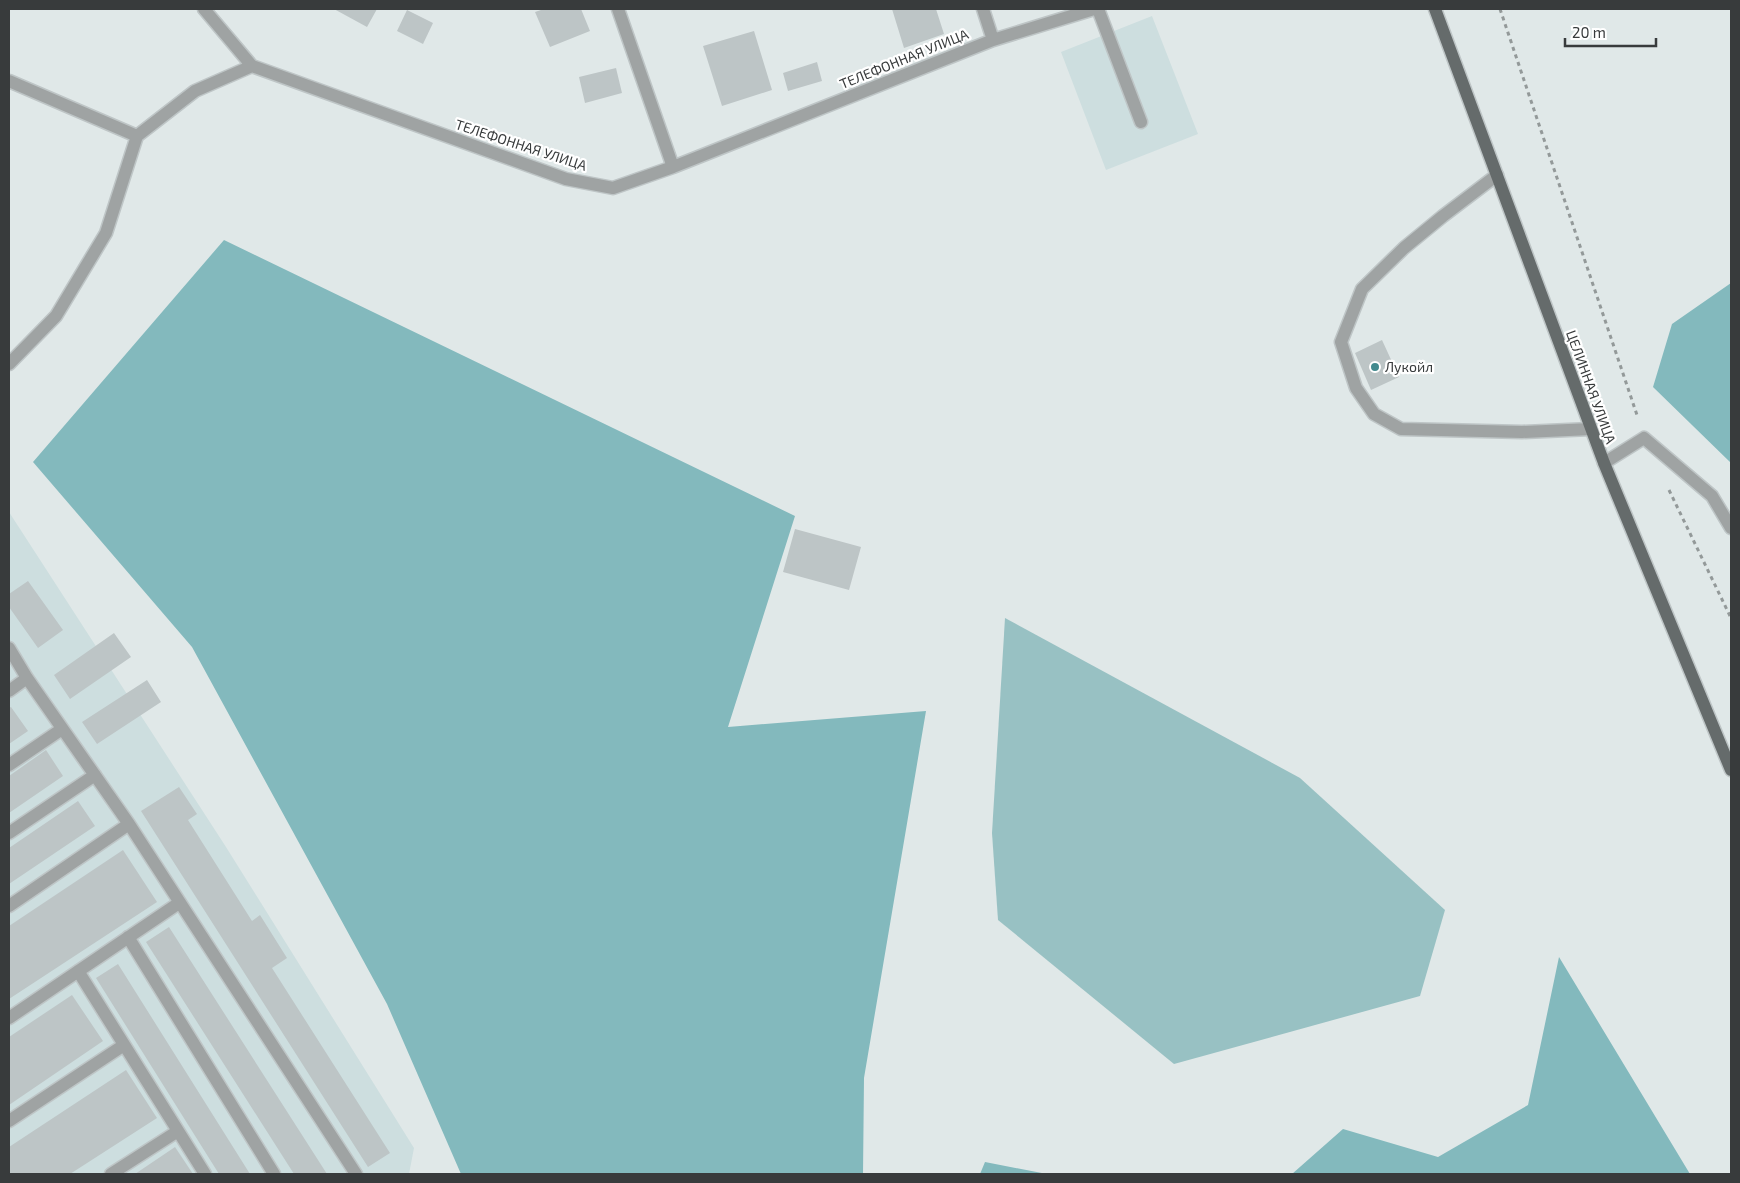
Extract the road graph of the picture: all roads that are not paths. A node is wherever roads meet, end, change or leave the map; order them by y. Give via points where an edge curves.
1 (204, 9) edge
2 (618, 9) edge
3 (982, 9) edge
4 (1096, 9) edge
5 (1435, 9) edge
6 (993, 40) junction
7 (252, 66) junction
8 (9, 81) edge
9 (1141, 122) dead end
10 (137, 136) junction
11 (673, 167) junction
12 (1497, 176) junction
13 (9, 364) edge
14 (1591, 429) junction
15 (1604, 463) junction
16 (1731, 528) edge
17 (9, 648) edge
18 (27, 678) junction
19 (9, 691) edge
20 (62, 728) junction
21 (9, 765) edge
22 (1731, 770) edge
23 (95, 775) junction
24 (129, 824) junction
25 (9, 833) edge
26 (179, 903) junction
27 (9, 906) edge
28 (128, 937) junction
29 (78, 971) junction
30 (9, 1018) edge
31 (124, 1045) junction
32 (9, 1120) edge
33 (178, 1131) junction
34 (111, 1174) edge
35 (205, 1174) edge
36 (274, 1174) edge
37 (356, 1174) edge

1 - 7 street
2 - 11 street
3 - 6 street
4 - 6 street, ТЕЛЕФОННАЯ УЛИЦА
4 - 9 street
5 - 12 main road, ЦЕЛИННАЯ УЛИЦА
6 - 11 street, ТЕЛЕФОННАЯ УЛИЦА
7 - 10 street via 194,90
7 - 11 street, ТЕЛЕФОННАЯ УЛИЦА via 566,179 613,188
8 - 10 street
10 - 13 street via 106,233 56,316
12 - 14 main road, ЦЕЛИННАЯ УЛИЦА
12 - 14 street via 1404,248 1362,289 1341,342 1356,388 1374,414 1401,429 1522,432
14 - 15 main road, ЦЕЛИННАЯ УЛИЦА
15 - 16 street via 1644,438 1712,496
15 - 22 main road, ЦЕЛИННАЯ УЛИЦА
17 - 18 street
18 - 19 street
18 - 20 street
20 - 21 street
20 - 23 street
23 - 24 street
23 - 25 street
24 - 26 street
24 - 27 street
26 - 28 street
26 - 37 street
28 - 29 street
28 - 36 street
29 - 30 street
29 - 31 street
31 - 32 street
31 - 33 street
33 - 34 street
33 - 35 street

